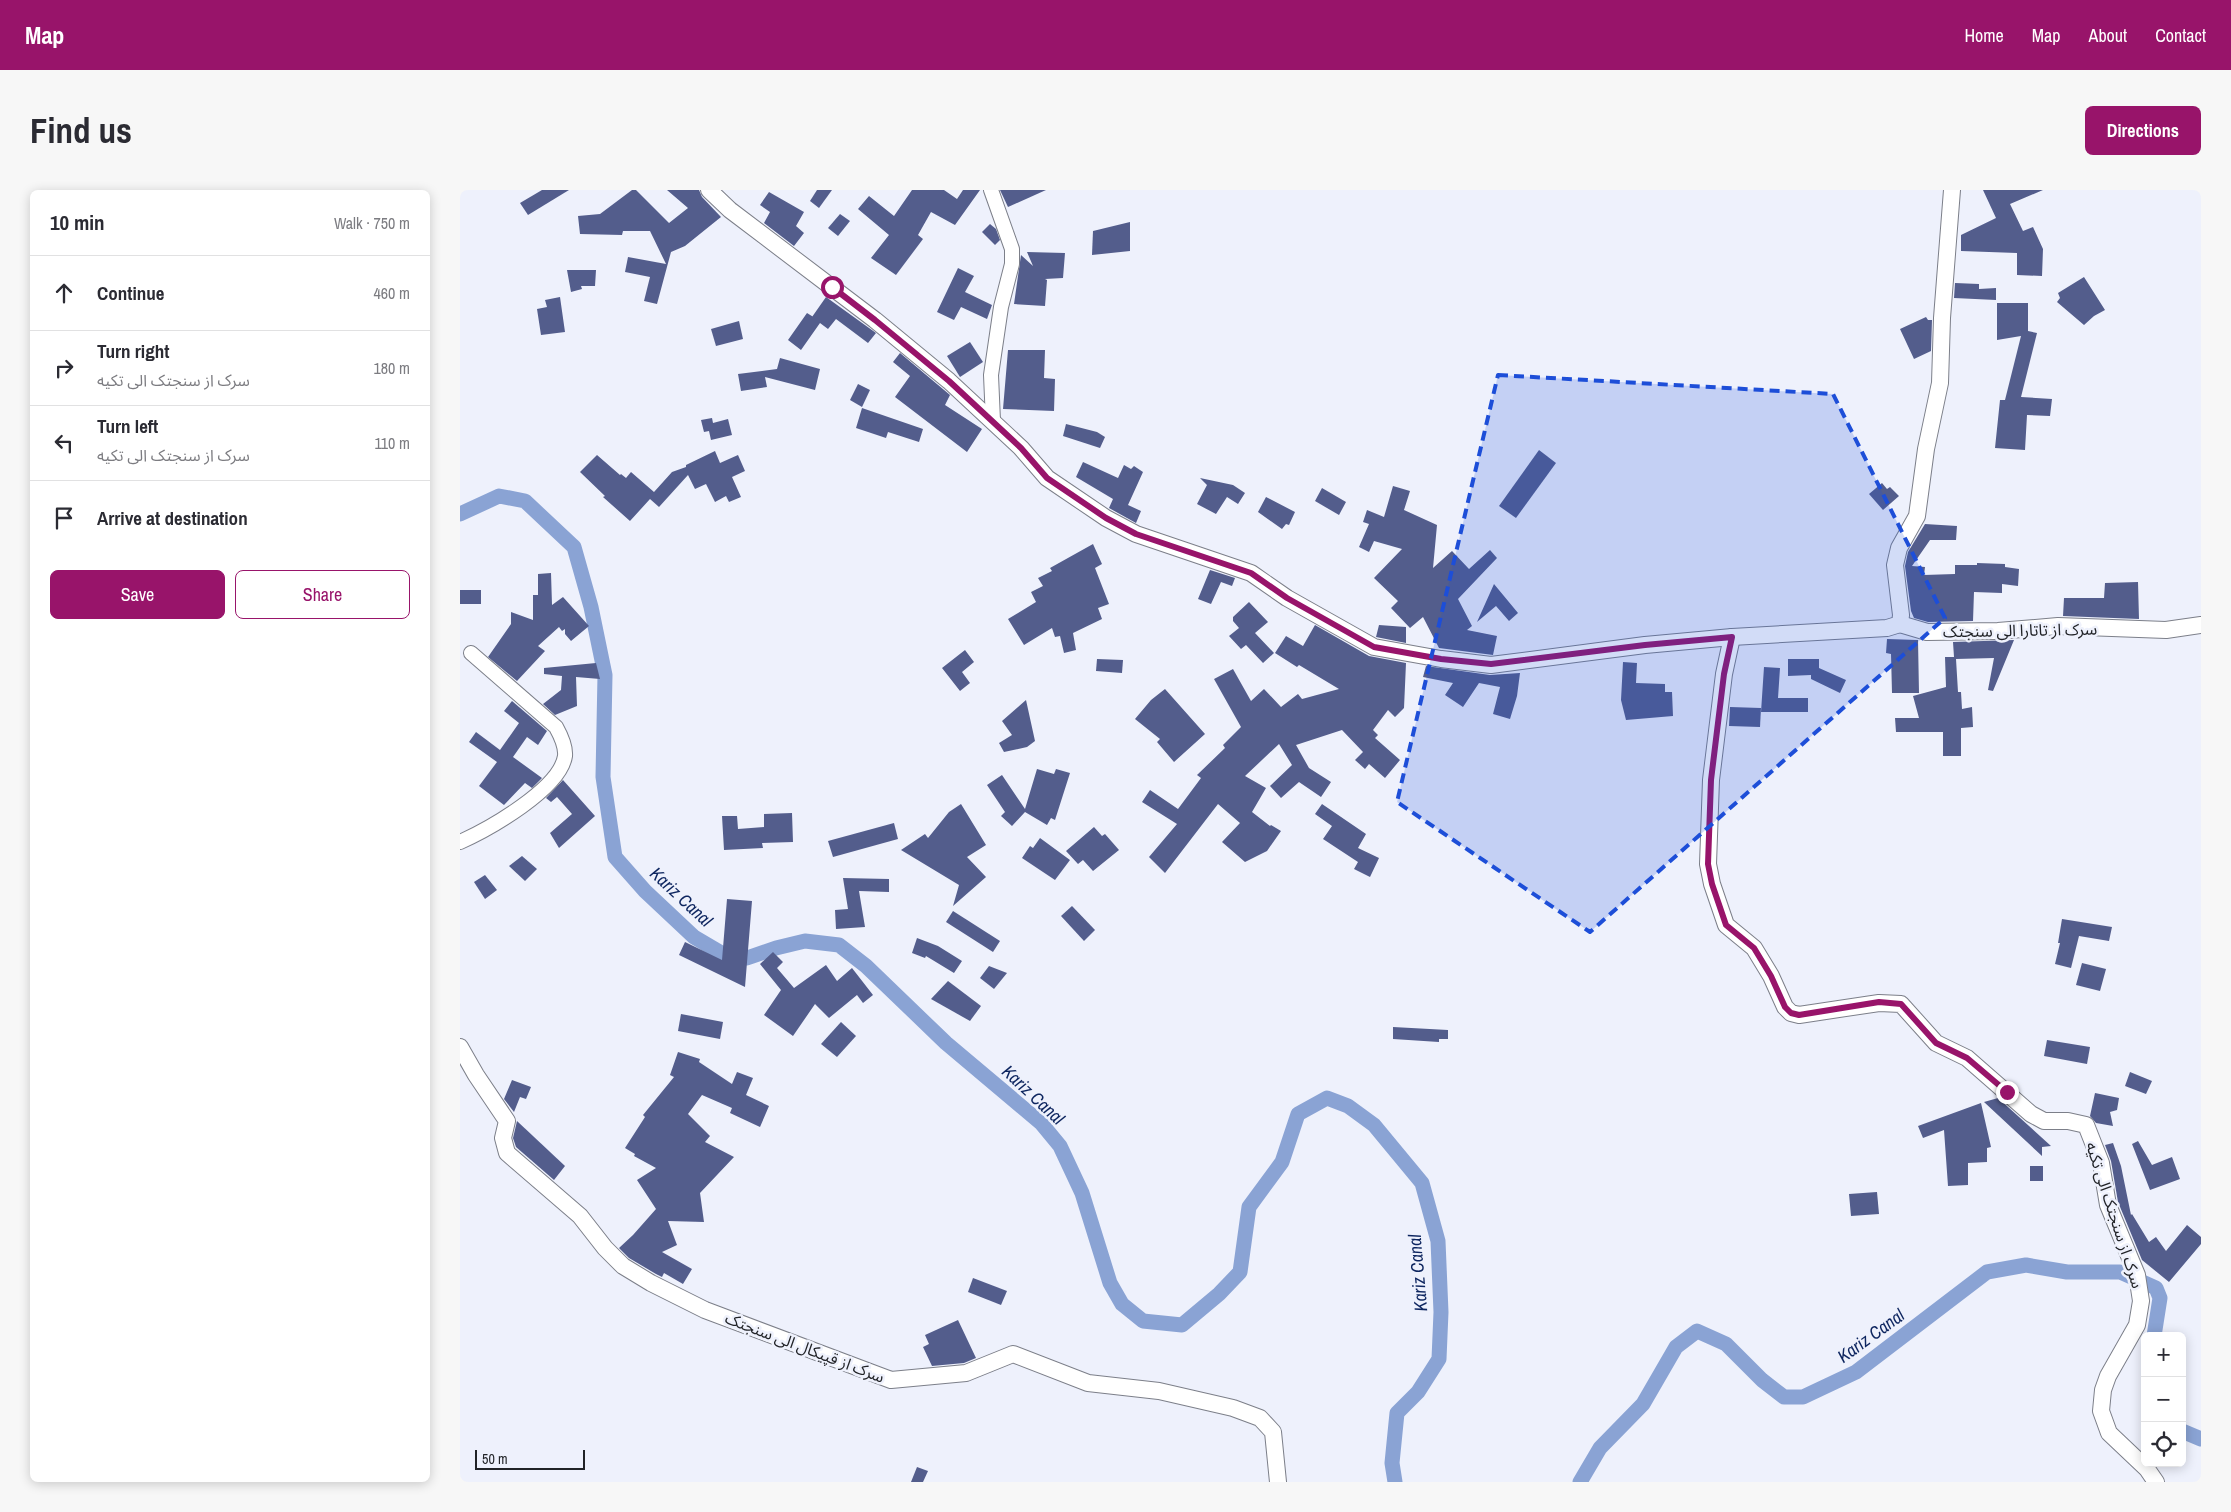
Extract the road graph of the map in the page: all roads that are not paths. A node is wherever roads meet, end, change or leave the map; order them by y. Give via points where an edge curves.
1 (709, 190) edge
2 (991, 190) edge
3 (1952, 190) edge
4 (993, 422) junction
5 (1900, 624) junction
6 (2201, 625) edge
7 (1732, 637) junction
8 (471, 653) dead end
9 (460, 842) edge
10 (460, 1047) edge
11 (1278, 1482) edge
12 (2156, 1482) edge

1 - 4 street via 730,210 875,320
2 - 4 street via 1012,249 1012,264 990,375
3 - 5 street via 1940,383 1926,449 1917,516 1899,548 1895,565
4 - 7 street via 1047,478 1106,518 1136,534 1251,573 1287,598 1374,647 1491,664
5 - 6 street, سرک از تاتارا الی سنجتک via 1927,632 2058,626 2166,630
5 - 7 street via 1887,628
7 - 12 street, سرک از سنجتک الی تکیه via 1724,674 1711,780 1708,864 1726,925 1754,948 1791,1013 1799,1015 1879,1002 1901,1004 1936,1043 1967,1058 2031,1114 2044,1121 2086,1125 2101,1163 2108,1205 2137,1274 2141,1301 2137,1325 2108,1376 2101,1410 2109,1433 2147,1469
8 - 9 street via 556,727 564,744 565,756 559,774 518,810
10 - 11 street, سرک از قپیکال الی سنجتک via 507,1121 503,1138 507,1152 580,1216 624,1266 651,1283 705,1310 891,1380 966,1374 1013,1354 1088,1383 1159,1391 1233,1408 1260,1418 1273,1432

